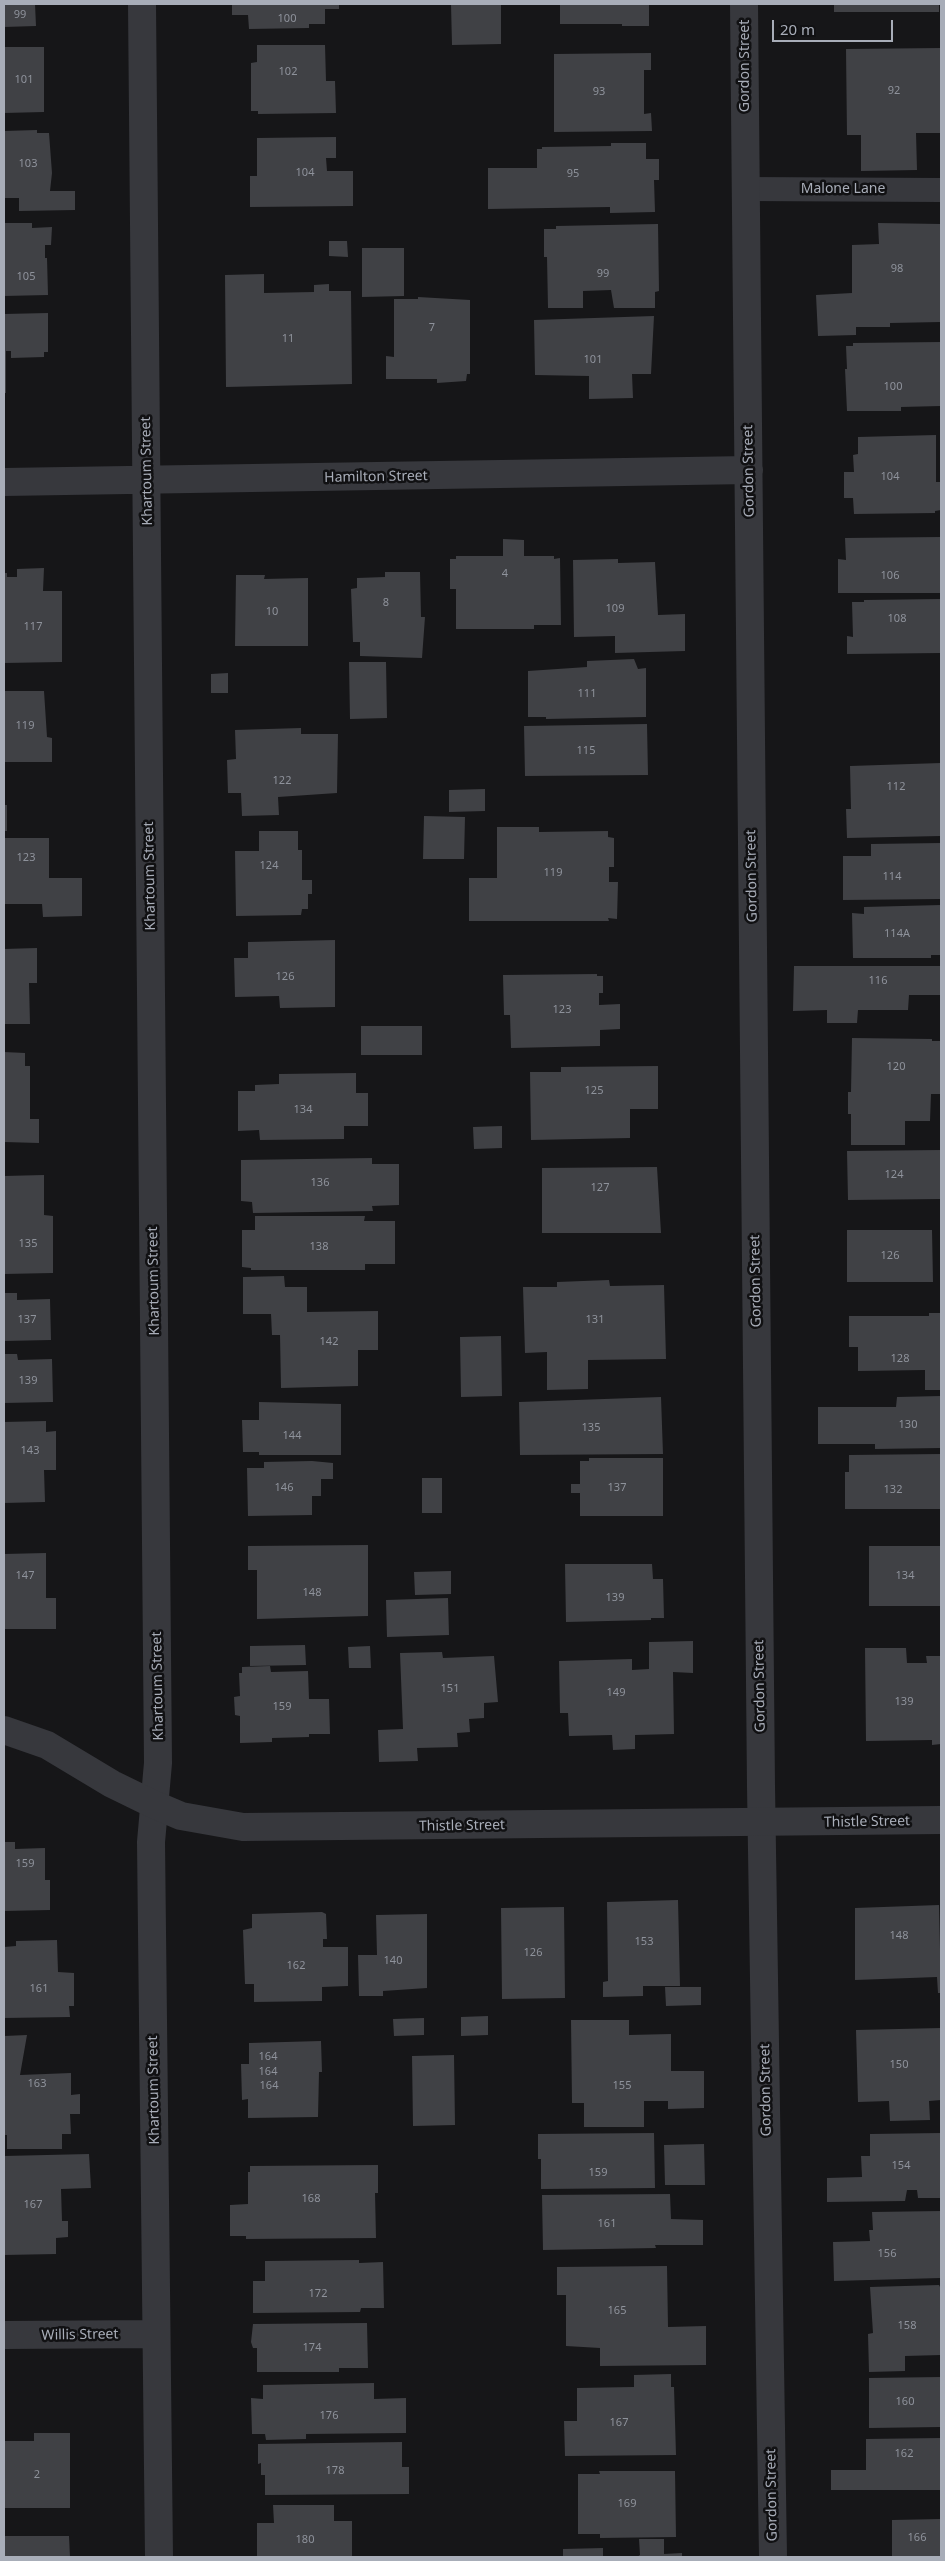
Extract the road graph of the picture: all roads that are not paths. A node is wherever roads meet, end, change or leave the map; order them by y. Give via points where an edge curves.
1 (142, 4) edge
2 (744, 4) edge
3 (746, 189) junction
4 (941, 190) edge
5 (749, 470) junction
6 (147, 481) junction
7 (4, 482) edge
8 (4, 1730) edge
9 (155, 1805) junction
10 (941, 1820) edge
11 (761, 1824) junction
12 (156, 2334) junction
13 (4, 2335) edge
14 (158, 2557) edge
15 (773, 2557) edge

1 - 6 street, Khartoum Street
2 - 3 street, Gordon Street
3 - 4 lane, Malone Lane
3 - 5 street, Gordon Street
5 - 6 street, Hamilton Street
5 - 11 street, Gordon Street
6 - 7 street, Hamilton Street
6 - 9 street, Khartoum Street via 158,1763
8 - 9 street, Thistle Street via 46,1745
9 - 11 street, Thistle Street via 181,1816 244,1827
9 - 12 street, Khartoum Street via 151,1842
10 - 11 street, Thistle Street
11 - 15 street, Gordon Street
12 - 13 street, Willis Street
12 - 14 street, Khartoum Street

